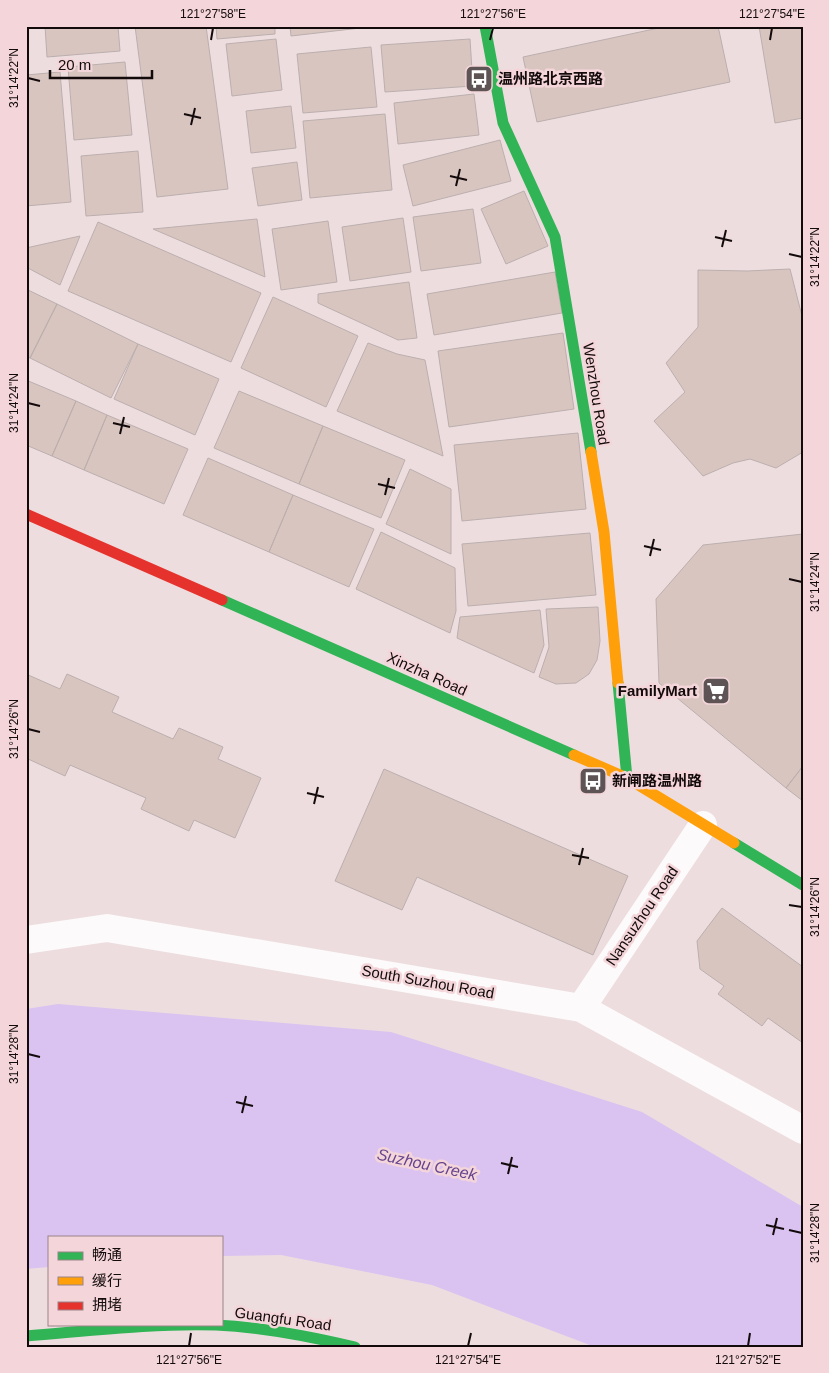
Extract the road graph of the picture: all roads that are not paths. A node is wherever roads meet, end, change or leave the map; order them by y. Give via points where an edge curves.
1 (485, 26) edge
2 (26, 514) edge
3 (627, 778) junction
4 (703, 825) junction
5 (803, 886) edge
6 (26, 940) edge
7 (581, 1008) junction
8 (803, 1130) edge
9 (169, 1326) edge
10 (222, 1326) edge
11 (26, 1336) edge
12 (81, 1339) edge
13 (355, 1347) edge

1 - 3 street, Wenzhou Road via 503,123 555,237 604,532
2 - 3 street, Xinzha Road
3 - 4 street, Xinzha Road
4 - 5 street, Xinzha Road
4 - 7 street, Nansuzhou Road
6 - 7 street, South Suzhou Road via 107,928
7 - 8 street, South Suzhou Road
9 - 12 street, Guangfu Road
10 - 13 street, Guangfu Road via 299,1335
11 - 12 street, Guangfu Road

